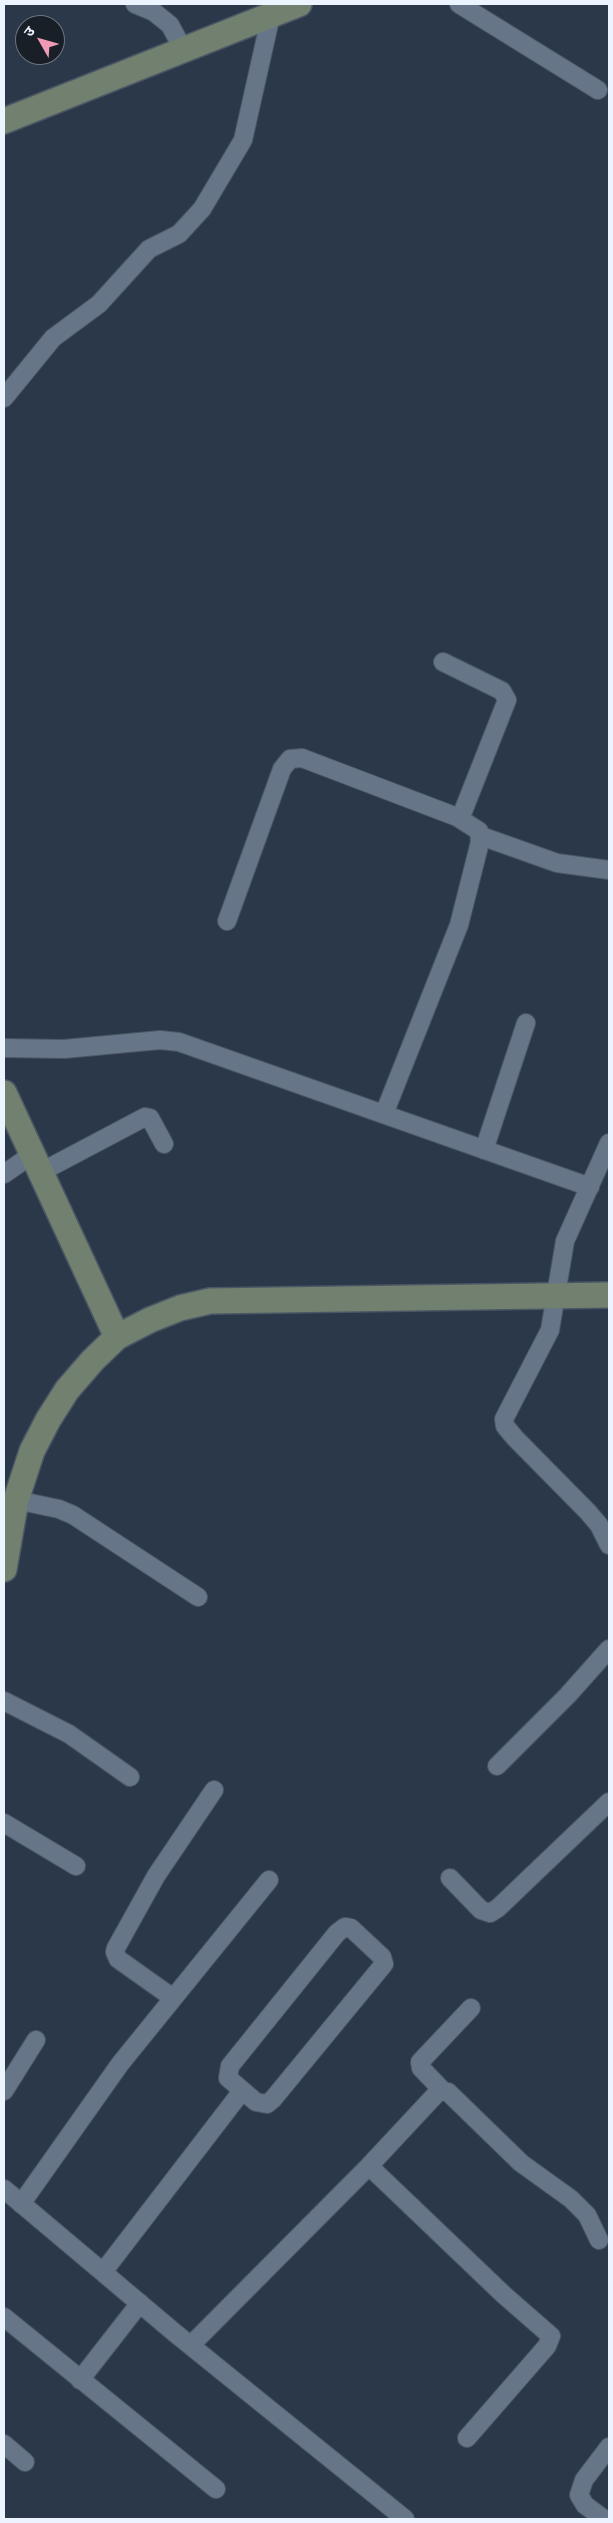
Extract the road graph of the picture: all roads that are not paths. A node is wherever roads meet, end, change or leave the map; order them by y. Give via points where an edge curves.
1 (135, 4) edge
2 (299, 4) edge
3 (458, 4) edge
4 (271, 15) junction
5 (184, 51) junction
6 (598, 90) dead end
7 (4, 121) edge
8 (4, 398) edge
9 (443, 662) dead end
10 (460, 819) junction
11 (480, 836) junction
12 (609, 870) edge
13 (227, 921) dead end
14 (526, 1023) dead end
15 (4, 1048) edge
16 (4, 1093) edge
17 (384, 1114) junction
18 (609, 1143) edge
19 (164, 1144) dead end
20 (484, 1150) junction
21 (37, 1163) junction
22 (4, 1174) edge
23 (590, 1187) junction
24 (609, 1295) edge
25 (554, 1304) junction
26 (117, 1337) junction
27 (29, 1502) junction
28 (609, 1545) edge
29 (4, 1569) edge
30 (198, 1597) dead end
31 (609, 1649) edge
32 (6, 1702) edge
33 (497, 1766) dead end
34 (130, 1777) dead end
35 (214, 1790) dead end
36 (609, 1802) edge
37 (4, 1823) edge
38 (76, 1866) dead end
39 (450, 1878) dead end
40 (269, 1880) dead end
41 (173, 1998) junction
42 (471, 2008) dead end
43 (36, 2040) dead end
44 (242, 2091) junction
45 (443, 2091) junction
46 (4, 2092) edge
47 (369, 2166) junction
48 (4, 2189) edge
49 (21, 2204) junction
50 (599, 2240) dead end
51 (103, 2272) junction
52 (140, 2303) junction
53 (4, 2318) edge
54 (191, 2345) junction
55 (80, 2380) junction
56 (467, 2438) dead end
57 (4, 2444) edge
58 (609, 2446) edge
59 (25, 2462) dead end
60 (216, 2489) dead end
61 (405, 2519) edge
62 (604, 2519) edge

1 - 5 street via 154,12 170,25
2 - 4 street
3 - 6 street
4 - 5 street
4 - 8 street via 243,140 202,209 179,234 149,249 99,304 53,338
5 - 7 street
9 - 10 street via 502,691 507,700
10 - 11 street via 475,827
10 - 13 street via 302,758 290,759 282,769
11 - 12 street via 556,863
11 - 17 street via 459,925
14 - 20 street
15 - 17 street via 64,1050 172,1040
16 - 21 street
17 - 20 street
18 - 23 street
19 - 21 street via 150,1118 145,1117
20 - 23 street
21 - 22 street
21 - 26 street
23 - 25 street via 564,1241
24 - 25 street
25 - 26 street via 210,1301 173,1311
25 - 28 street via 550,1330 508,1409 505,1426 588,1512
26 - 27 street via 67,1390 48,1420 32,1451
27 - 29 street
27 - 30 street via 73,1515
31 - 33 street
32 - 34 street via 69,1734
35 - 41 street via 161,1868 115,1952 118,1959
36 - 39 street via 490,1913 481,1910
37 - 38 street
40 - 41 street
41 - 49 street via 120,2064
42 - 45 street via 420,2062 420,2068
43 - 46 street
44 - 44 street via 228,2078 230,2066 341,1928 351,1928 382,1957 384,1964 274,2099 261,2104
44 - 51 street
45 - 47 street via 434,2095
45 - 50 street via 448,2092 521,2163 571,2199 587,2215
47 - 54 street
47 - 56 street via 551,2336
48 - 49 street
49 - 51 street
51 - 52 street
52 - 54 street
52 - 55 street
53 - 55 street
54 - 61 street
55 - 60 street
57 - 59 street
58 - 62 street via 584,2480 579,2495 585,2505

